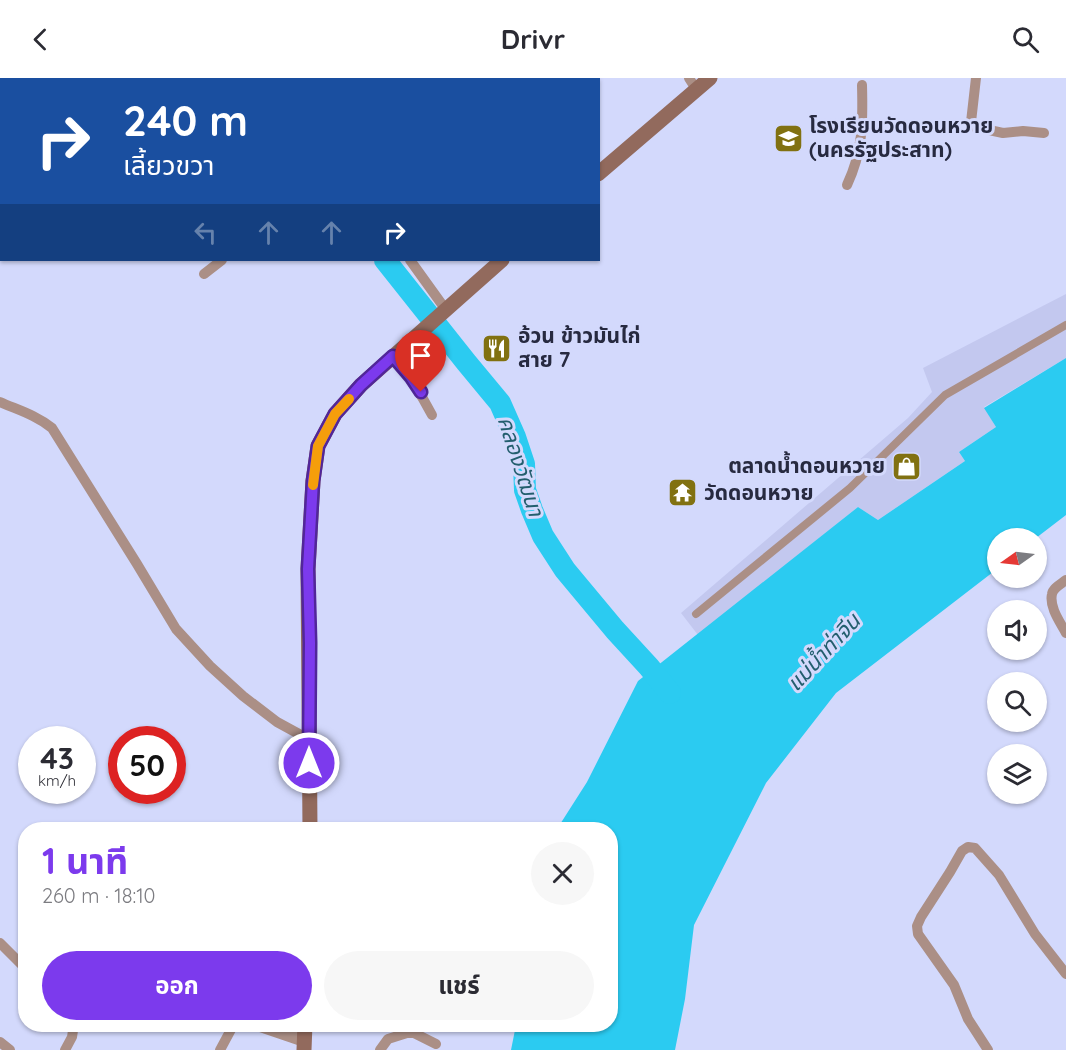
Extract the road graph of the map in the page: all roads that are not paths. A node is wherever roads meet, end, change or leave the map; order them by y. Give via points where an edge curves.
1 (710, 78) edge
2 (976, 78) edge
3 (692, 84) edge
4 (862, 86) dead end
5 (1044, 133) dead end
6 (600, 172) edge
7 (847, 185) dead end
8 (221, 261) edge
9 (410, 261) edge
10 (501, 261) edge
11 (204, 274) dead end
12 (437, 317) junction
13 (1066, 325) edge
14 (393, 356) junction
15 (0, 402) edge
16 (432, 415) dead end
17 (1066, 580) edge
18 (696, 615) dead end
19 (1066, 633) edge
20 (310, 741) junction
21 (310, 822) edge
22 (0, 943) edge
23 (18, 961) edge
24 (1066, 974) edge
25 (73, 1032) edge
26 (230, 1032) edge
27 (281, 1032) edge
28 (304, 1038) edge
29 (0, 1042) edge
30 (436, 1044) dead end
31 (9, 1050) edge
32 (65, 1050) edge
33 (220, 1050) edge
34 (381, 1050) edge
35 (988, 1050) edge

1 - 3 main road
2 - 5 street via 971,122 975,127 1003,133
3 - 6 main road
4 - 7 street via 860,146
8 - 11 street
9 - 12 street
10 - 12 main road
12 - 14 main road
13 - 18 street via 945,395 850,488
14 - 16 street via 416,384
14 - 20 main road via 335,414 318,446 308,569
15 - 20 street via 52,428 176,629 243,696
17 - 19 street via 1052,594
20 - 21 main road
22 - 23 street
24 - 35 street via 983,856 975,848 962,851 921,916 918,934 954,985 968,1019
25 - 32 street
26 - 33 street
27 - 28 street
29 - 31 street
30 - 34 street via 407,1033 388,1039

